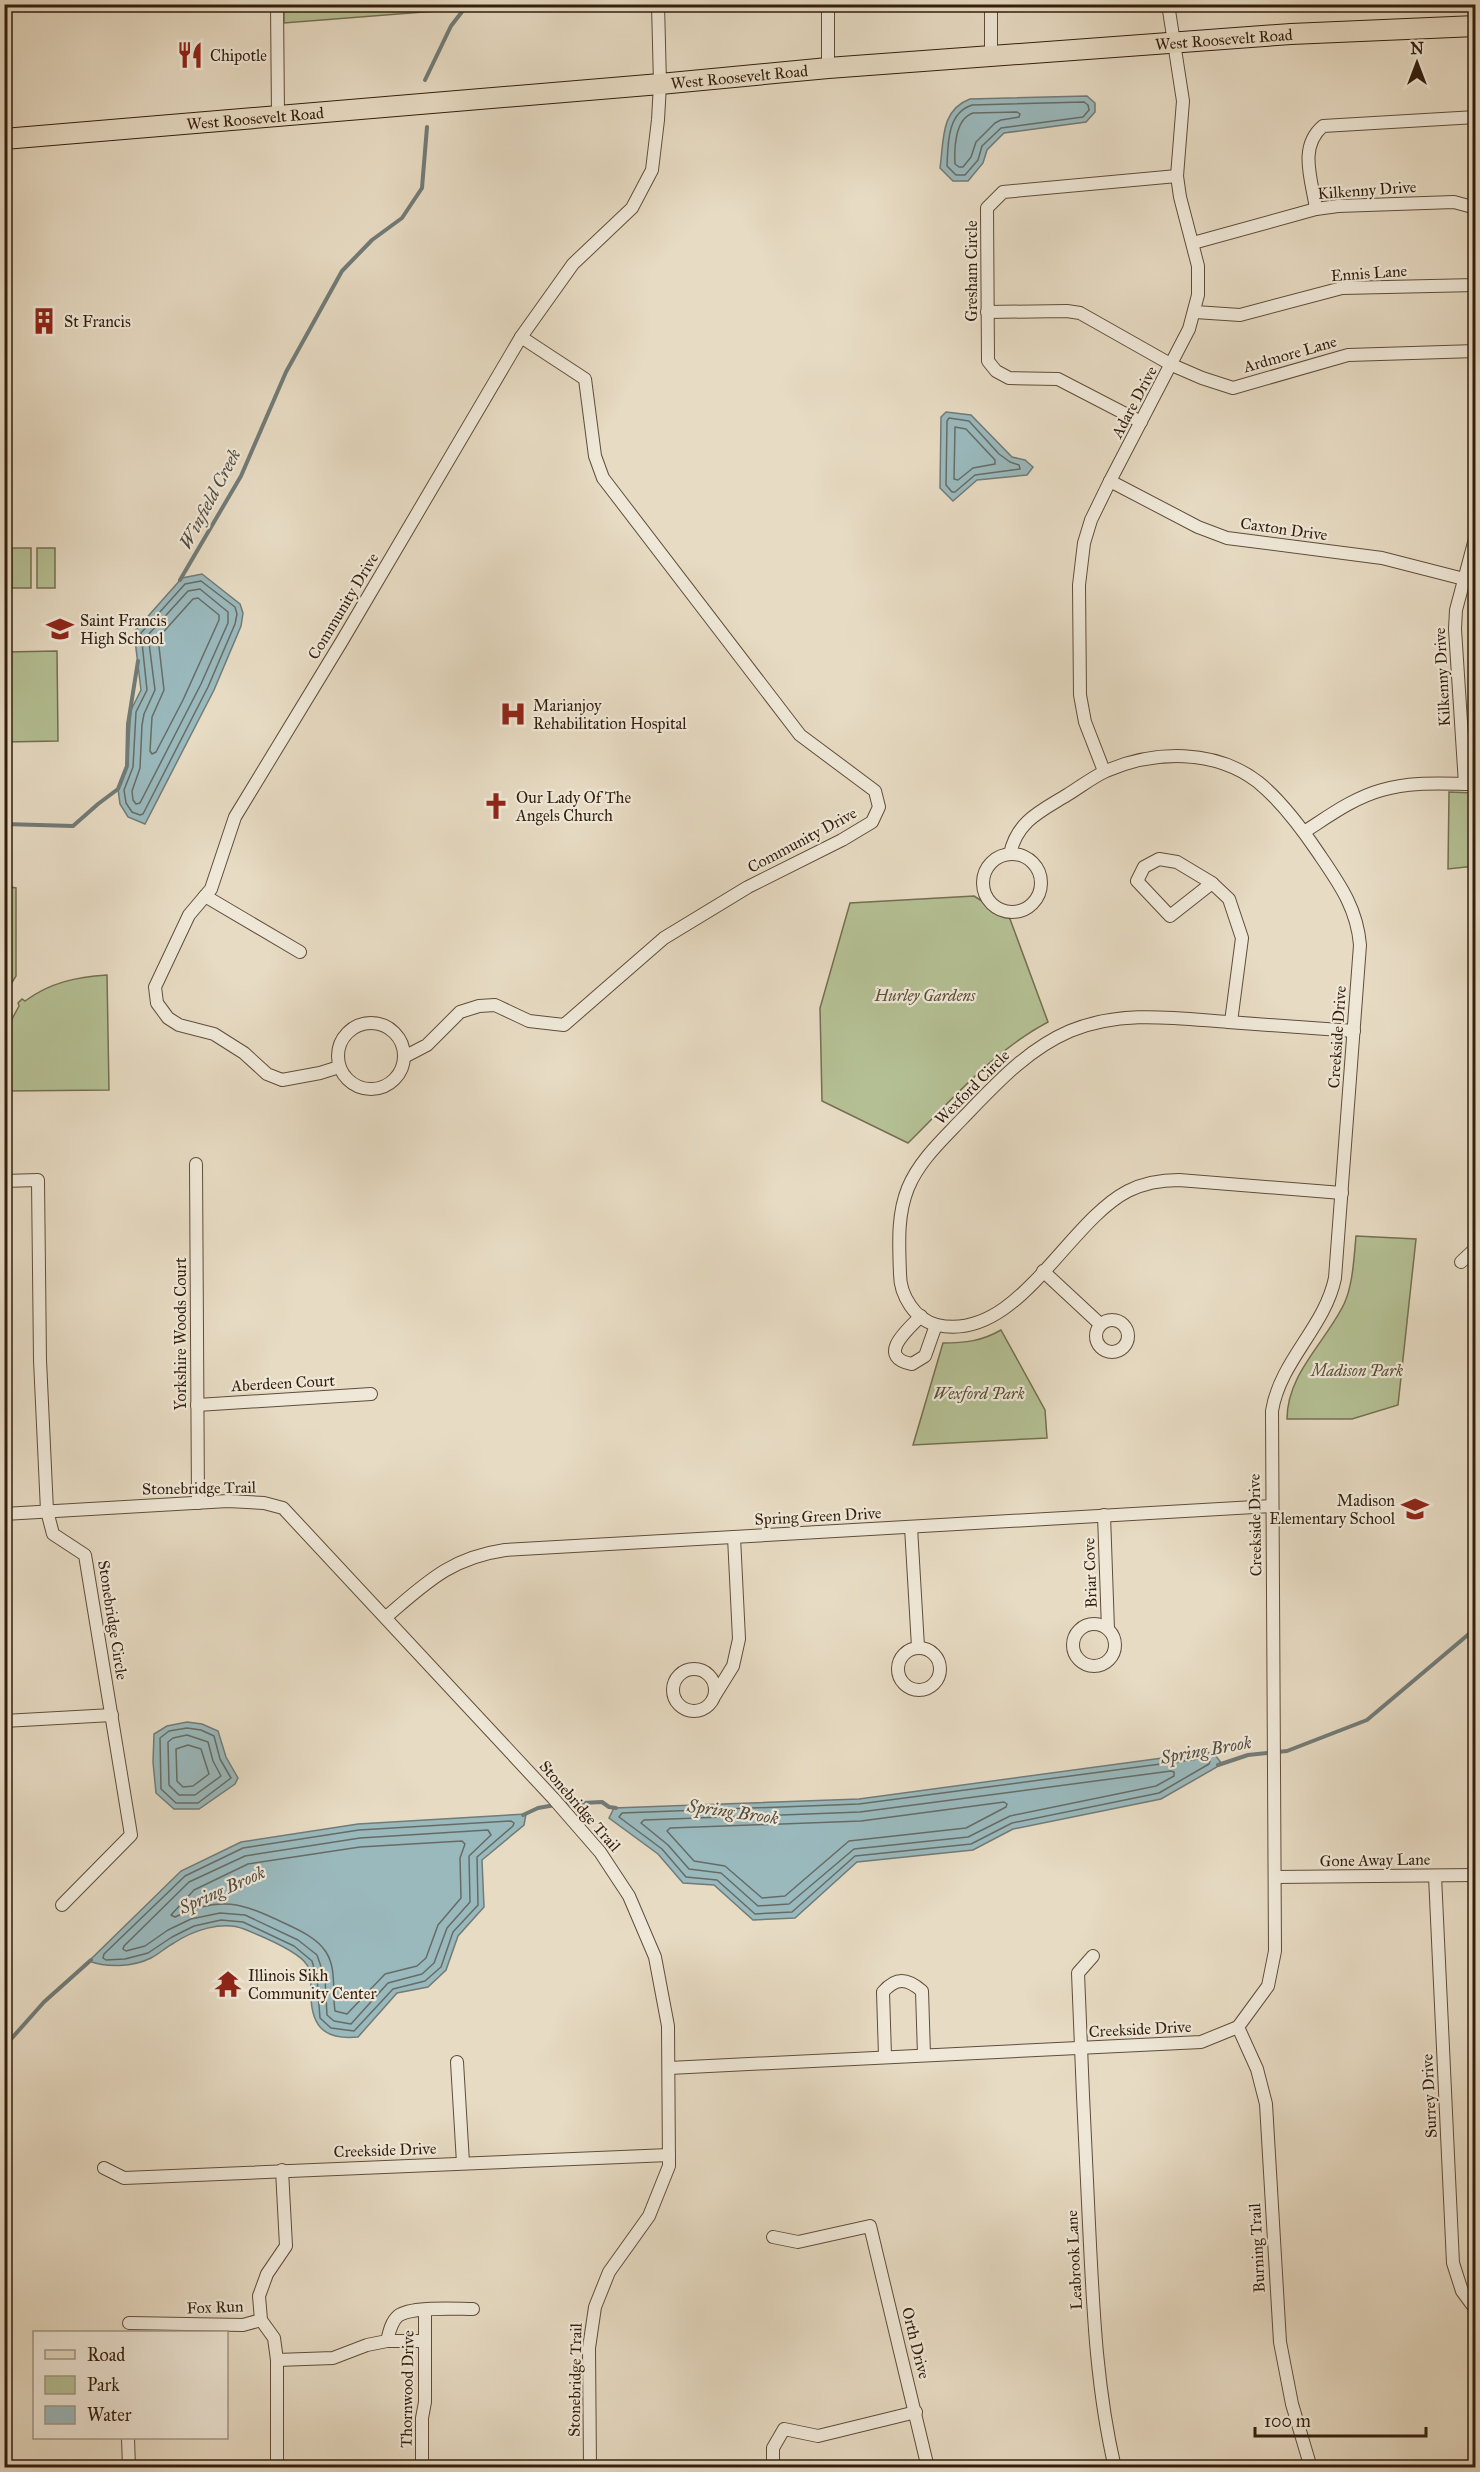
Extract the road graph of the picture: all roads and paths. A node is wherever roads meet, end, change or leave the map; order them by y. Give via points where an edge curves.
1 (277, 4) edge
2 (658, 4) edge
3 (828, 4) edge
4 (991, 4) edge
5 (1168, 4) edge
6 (1476, 26) edge
7 (1174, 43) junction
8 (991, 57) junction
9 (828, 68) junction
10 (660, 84) junction
11 (278, 116) junction
12 (1476, 117) edge
13 (4, 139) edge
14 (1177, 176) junction
15 (1476, 208) edge
16 (1316, 209) junction
17 (1193, 243) junction
18 (1476, 285) edge
19 (987, 312) junction
20 (1195, 312) junction
21 (521, 337) junction
22 (1476, 351) edge
23 (1172, 365) junction
24 (1141, 422) junction
25 (1110, 481) junction
26 (1476, 535) edge
27 (1464, 579) junction
28 (1104, 771) junction
29 (1470, 784) edge
30 (1304, 832) junction
31 (1010, 854) junction
32 (1212, 883) junction
33 (205, 896) junction
34 (300, 952) dead end
35 (1231, 1022) junction
36 (1354, 1031) junction
37 (404, 1057) junction
38 (339, 1067) junction
39 (196, 1164) dead end
40 (4, 1181) edge
41 (1342, 1193) junction
42 (1476, 1248) edge
43 (1461, 1262) dead end
44 (1043, 1271) junction
45 (921, 1316) junction
46 (1100, 1324) dead end
47 (936, 1325) junction
48 (371, 1395) dead end
49 (197, 1405) junction
50 (198, 1503) junction
51 (1272, 1506) junction
52 (46, 1511) junction
53 (4, 1514) edge
54 (1104, 1515) junction
55 (911, 1527) junction
56 (734, 1537) junction
57 (386, 1617) junction
58 (1108, 1629) dead end
59 (918, 1647) dead end
60 (715, 1695) dead end
61 (112, 1715) junction
62 (4, 1721) edge
63 (1476, 1875) edge
64 (1435, 1876) junction
65 (1275, 1877) junction
66 (62, 1905) dead end
67 (1093, 1956) dead end
68 (1238, 2027) junction
69 (1081, 2049) junction
70 (924, 2055) junction
71 (885, 2056) junction
72 (457, 2062) dead end
73 (669, 2068) junction
74 (669, 2155) junction
75 (463, 2163) junction
76 (104, 2168) dead end
77 (282, 2170) junction
78 (773, 2237) dead end
79 (473, 2309) dead end
80 (425, 2310) junction
81 (1476, 2310) edge
82 (261, 2320) junction
83 (129, 2323) dead end
84 (170, 2329) edge
85 (194, 2329) edge
86 (424, 2341) junction
87 (387, 2342) junction
88 (277, 2360) junction
89 (916, 2412) junction
90 (128, 2439) edge
91 (129, 2468) edge
92 (277, 2468) edge
93 (422, 2468) edge
94 (590, 2468) edge
95 (773, 2468) edge
96 (928, 2468) edge
97 (1115, 2468) edge
98 (1311, 2468) edge

1 - 11 street
2 - 10 street, Community Drive
3 - 9 street
4 - 8 street
5 - 7 street, Adare Drive
6 - 7 main road, West Roosevelt Road via 1348,30
7 - 8 main road, West Roosevelt Road
7 - 14 street, Adare Drive via 1183,113
8 - 9 main road, West Roosevelt Road
9 - 10 main road, West Roosevelt Road
10 - 11 main road, West Roosevelt Road
10 - 21 street, Community Drive via 652,170 632,208 573,264
11 - 13 main road, West Roosevelt Road
12 - 16 street via 1323,126 1309,144
14 - 17 street, Adare Drive
14 - 19 street, Gresham Circle via 1003,192 987,208
15 - 16 street, Kilkenny Drive via 1454,202
16 - 17 street, Kilkenny Drive
17 - 20 street, Adare Drive via 1198,275
18 - 20 street, Ennis Lane via 1342,288 1240,315
19 - 23 street, Ardmore Lane via 1080,313
19 - 24 street, Gresham Circle via 988,361 996,371 1009,378 1058,379
20 - 23 street, Adare Drive
21 - 33 street, Community Drive via 235,817 211,889
21 - 37 street, Community Drive via 585,379 595,456 603,478 800,735 875,791 879,807 872,822 748,887 664,938 564,1025 530,1021 495,1005 479,1006 460,1011 427,1045
22 - 23 street, Ardmore Lane via 1348,355 1233,388
23 - 24 street, Adare Drive
24 - 25 street, Adare Drive
25 - 27 street, Caxton Drive via 1227,538 1382,558
25 - 28 street, Adare Drive via 1086,536 1079,585 1082,712
26 - 27 street, Kilkenny Drive
27 - 29 street, Kilkenny Drive via 1455,629
28 - 30 street, Creekside Drive via 1154,756 1214,761 1259,783
28 - 31 street, Creekside Drive via 1022,826
29 - 30 street via 1413,784 1383,789 1356,800
30 - 36 street, Creekside Drive via 1344,890 1356,919 1360,945
31 - 31 street via 990,864 983,885 992,905 1013,912 1034,903 1041,882 1031,862
32 - 32 street via 1177,862 1159,858 1144,867 1137,881 1170,916
32 - 35 street via 1229,899 1242,938
33 - 34 street
33 - 38 street, Community Drive via 189,915 154,987 157,1003 168,1018 213,1034 244,1053 267,1074 282,1080
35 - 36 street, Wexford Circle
35 - 45 street, Wexford Circle via 1144,1016 1098,1022 1053,1040 1008,1072 923,1163 907,1190 899,1224 900,1281 910,1306
36 - 41 street, Creekside Drive
37 - 38 street, Community Drive via 397,1076 381,1088 361,1088 351,1083
37 - 38 street via 396,1035 377,1024 365,1024 354,1028 340,1044
39 - 49 street, Yorkshire Woods Court
40 - 52 street via 38,1180
41 - 44 street via 1179,1180 1154,1182 1126,1192 1105,1206
41 - 51 street, Creekside Drive via 1330,1297 1285,1372 1274,1399
42 - 43 street
44 - 46 street
44 - 47 street via 986,1319 952,1327
45 - 47 street, Wexford Circle
45 - 47 street via 895,1345 903,1362 912,1364 925,1356
48 - 49 street, Aberdeen Court
49 - 50 street, Yorkshire Woods Court
50 - 52 street, Stonebridge Trail
50 - 57 street, Stonebridge Trail via 243,1501 283,1508
51 - 54 street, Spring Green Drive
51 - 65 street, Creekside Drive
52 - 53 street, Stonebridge Trail
52 - 61 street, Stonebridge Circle via 53,1534 85,1555
54 - 55 street, Spring Green Drive
54 - 58 street, Briar Cove
55 - 56 street, Spring Green Drive
55 - 59 street
56 - 57 street, Spring Green Drive via 488,1552 447,1568
56 - 60 street via 739,1640 733,1666
57 - 73 street, Stonebridge Trail via 553,1798 615,1873 647,1935 657,1965 665,2002
61 - 62 street
61 - 66 street, Stonebridge Circle via 131,1834
63 - 64 street, Gone Away Lane
64 - 65 street, Gone Away Lane
64 - 81 street, Surrey Drive via 1453,2263 1462,2291
65 - 68 street, Creekside Drive via 1272,1972 1262,1997
67 - 69 street, Leabrook Lane via 1078,1974
68 - 69 street, Creekside Drive via 1193,2043
68 - 98 street, Burning Trail via 1257,2069 1266,2104 1280,2342 1292,2404
69 - 70 street, Creekside Drive
69 - 97 street, Leabrook Lane via 1095,2345
70 - 71 street, Creekside Drive
70 - 71 street via 922,1991 913,1982 902,1979 883,1992
71 - 73 street, Creekside Drive
72 - 75 street
73 - 74 street, Stonebridge Trail
74 - 75 street, Creekside Drive
74 - 94 street, Stonebridge Trail via 669,2166 655,2202 609,2272 595,2307 589,2348
75 - 77 street, Creekside Drive
76 - 77 street, Creekside Drive via 124,2178
77 - 82 street via 286,2246 267,2274 259,2296
78 - 89 street, Orth Drive via 798,2242 870,2226
79 - 80 street
80 - 86 street, Thornwood Drive
80 - 87 street via 398,2316
82 - 85 street, Fox Run
82 - 88 street via 274,2338
83 - 84 street, Fox Run
84 - 85 street, Fox Run
86 - 87 street
86 - 93 street, Thornwood Drive
87 - 88 street via 333,2358
88 - 92 street
89 - 95 street via 818,2436 784,2429 773,2448
89 - 96 street, Orth Drive
90 - 91 street

